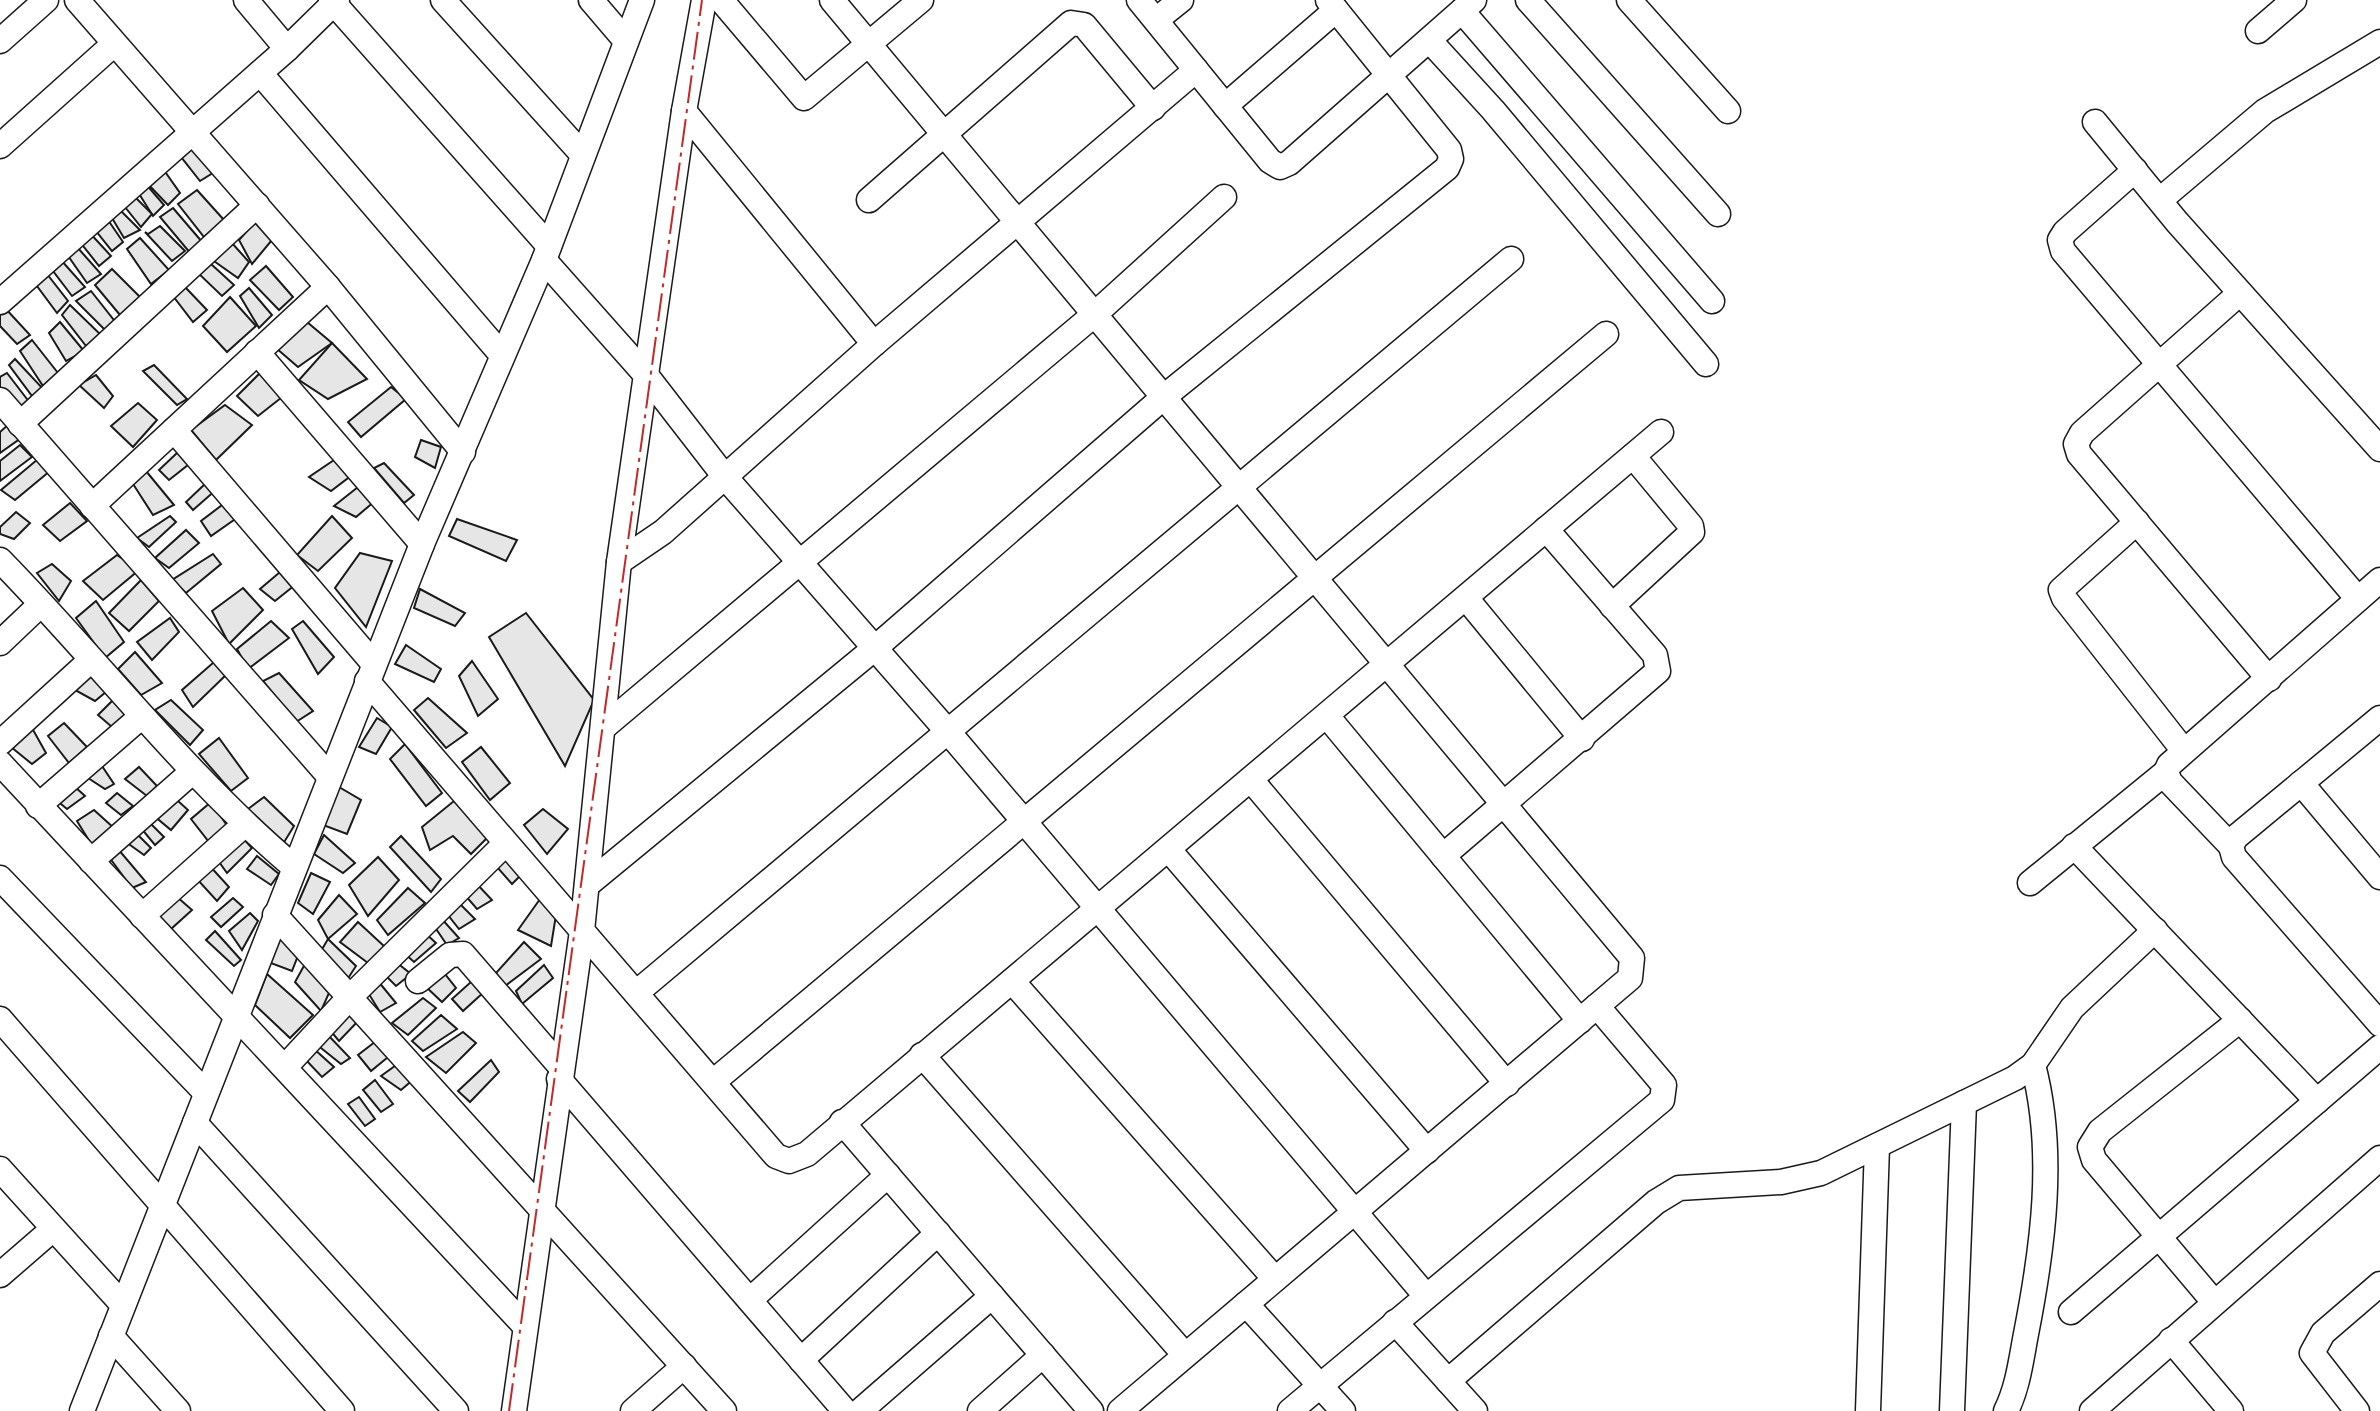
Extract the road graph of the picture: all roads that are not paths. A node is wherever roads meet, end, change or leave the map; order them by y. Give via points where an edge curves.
1 (46, 0) edge
2 (77, 0) edge
3 (246, 0) edge
4 (443, 0) edge
5 (591, 0) edge
6 (642, 0) edge
7 (704, 0) edge
8 (721, 0) edge
9 (832, 0) edge
10 (921, 0) edge
11 (1139, 0) edge
12 (1181, 0) edge
13 (1528, 0) edge
14 (1629, 0) edge
15 (2294, 0) edge
16 (334, 1) edge
17 (1332, 5) edge
18 (1468, 5) edge
19 (1156, 20) junction
20 (2258, 31) dead end
21 (0, 41) edge
22 (626, 41) junction
23 (1430, 41) junction
24 (2380, 42) edge
25 (114, 44) junction
26 (870, 45) junction
27 (287, 49) junction
28 (1196, 70) junction
29 (260, 73) junction
30 (1389, 76) junction
31 (1225, 106) junction
32 (1153, 108) junction
33 (684, 111) junction
34 (1728, 111) dead end
35 (2095, 122) dead end
36 (192, 130) junction
37 (944, 133) junction
38 (0, 146) edge
39 (583, 155) junction
40 (2135, 170) junction
41 (1224, 197) dead end
42 (869, 200) dead end
43 (2160, 200) junction
44 (257, 205) junction
45 (1718, 214) dead end
46 (1018, 224) junction
47 (547, 253) junction
48 (1511, 259) dead end
49 (328, 287) junction
50 (2240, 293) junction
51 (1712, 301) dead end
52 (0, 302) edge
53 (1095, 314) junction
54 (1606, 334) dead end
55 (874, 344) junction
56 (257, 352) junction
57 (501, 354) junction
58 (1706, 364) dead end
59 (2159, 365) junction
60 (646, 375) junction
61 (1165, 396) junction
62 (0, 400) edge
63 (20, 424) junction
64 (174, 430) junction
65 (1661, 432) dead end
66 (2380, 449) edge
67 (463, 452) junction
68 (1633, 456) junction
69 (725, 477) junction
70 (1241, 489) junction
71 (92, 506) junction
72 (2137, 522) junction
73 (1546, 529) junction
74 (422, 544) junction
75 (0, 560) edge
76 (619, 562) junction
77 (798, 563) junction
78 (1314, 577) junction
79 (2380, 580) edge
80 (1466, 598) junction
81 (2358, 599) junction
82 (41, 604) junction
83 (1612, 606) junction
84 (0, 643) edge
85 (875, 648) junction
86 (91, 660) junction
87 (1388, 663) junction
88 (371, 672) junction
89 (2269, 679) junction
90 (142, 716) junction
91 (1327, 716) junction
92 (2380, 718) edge
93 (604, 727) junction
94 (950, 734) junction
95 (1582, 739) junction
96 (0, 743) edge
97 (2184, 751) junction
98 (0, 763) edge
99 (192, 772) junction
100 (2166, 772) junction
101 (330, 777) junction
102 (1252, 781) junction
103 (2301, 783) junction
104 (1505, 803) junction
105 (38, 806) junction
106 (1024, 823) junction
107 (244, 825) junction
108 (505, 844) junction
109 (2074, 846) junction
110 (2231, 846) junction
111 (1169, 850) junction
112 (1443, 856) junction
113 (91, 861) junction
114 (294, 867) junction
115 (2380, 877) edge
116 (0, 878) edge
117 (2030, 883) dead end
118 (587, 885) junction
119 (1098, 910) junction
120 (275, 915) junction
121 (142, 916) junction
122 (2155, 930) junction
123 (582, 931) junction
124 (418, 981) dead end
125 (1012, 981) junction
126 (636, 993) junction
127 (349, 998) junction
128 (1589, 1014) junction
129 (235, 1017) junction
130 (0, 1019) edge
131 (2240, 1020) junction
132 (2380, 1024) edge
133 (2380, 1047) edge
134 (922, 1055) junction
135 (2033, 1065) junction
136 (286, 1066) junction
137 (560, 1072) junction
138 (713, 1082) junction
139 (1507, 1084) junction
140 (206, 1093) junction
141 (2317, 1101) junction
142 (1964, 1103) junction
143 (842, 1122) junction
144 (195, 1123) junction
145 (1877, 1146) junction
146 (1427, 1151) junction
147 (2380, 1158) edge
148 (0, 1169) edge
149 (888, 1175) junction
150 (162, 1207) junction
151 (541, 1207) junction
152 (1353, 1212) junction
153 (53, 1229) junction
154 (938, 1233) junction
155 (2159, 1235) junction
156 (0, 1275) edge
157 (1275, 1279) junction
158 (2378, 1289) edge
159 (992, 1296) junction
160 (1426, 1296) junction
161 (750, 1300) junction
162 (2214, 1302) junction
163 (1246, 1304) junction
164 (123, 1305) junction
165 (2071, 1312) dead end
166 (1395, 1322) junction
167 (525, 1326) junction
168 (111, 1336) junction
169 (2171, 1340) junction
170 (1043, 1355) junction
171 (1185, 1355) junction
172 (801, 1360) junction
173 (684, 1366) junction
174 (1448, 1381) junction
175 (1321, 1386) junction
176 (89, 1407) edge
177 (178, 1411) edge
178 (342, 1411) edge
179 (456, 1411) edge
180 (514, 1411) edge
181 (633, 1411) edge
182 (724, 1411) edge
183 (845, 1411) edge
184 (860, 1411) edge
185 (980, 1411) edge
186 (1091, 1411) edge
187 (1120, 1411) edge
188 (1290, 1411) edge
189 (1343, 1411) edge
190 (1475, 1411) edge
191 (1868, 1411) edge
192 (1952, 1411) edge
193 (2006, 1411) edge
194 (2092, 1411) edge
195 (2231, 1411) edge
196 (2357, 1411) edge

1 - 21 street
2 - 25 street
3 - 27 street
4 - 39 street
5 - 22 street
6 - 22 street
7 - 33 street
8 - 26 street via 804,98
9 - 26 street
10 - 26 street
11 - 19 street
12 - 19 street
13 - 45 street
14 - 34 street
15 - 20 street
16 - 27 street
16 - 47 street
17 - 30 street
17 - 31 street
18 - 23 street
18 - 51 street
19 - 28 street
22 - 39 street
23 - 30 street
23 - 58 street
24 - 43 street via 2265,111
25 - 36 street
25 - 38 street
26 - 37 street
27 - 29 street
28 - 31 street
28 - 32 street
29 - 36 street
29 - 57 street
30 - 31 street via 1280,167
30 - 61 street via 1449,150 1447,168
32 - 37 street via 1079,22 1071,23
32 - 46 street
33 - 55 street
33 - 60 street
35 - 40 street
36 - 44 street
36 - 52 street
37 - 42 street
37 - 46 street
39 - 47 street
40 - 43 street
40 - 59 street via 2060,240 2063,251
41 - 53 street
43 - 50 street
44 - 49 street
44 - 63 street
46 - 53 street
46 - 55 street
47 - 57 street
47 - 60 street
48 - 70 street
49 - 56 street
49 - 67 street
50 - 59 street
50 - 66 street
53 - 61 street
53 - 77 street
54 - 78 street
55 - 69 street
56 - 64 street
56 - 74 street
57 - 67 street
59 - 72 street via 2076,444
59 - 81 street
60 - 69 street
60 - 76 street
61 - 70 street
61 - 85 street
62 - 63 street
63 - 71 street
64 - 71 street
64 - 88 street
65 - 68 street
67 - 74 street
68 - 73 street
68 - 83 street via 1692,532
69 - 76 street via 663,532
69 - 77 street
70 - 78 street
70 - 94 street
71 - 101 street
72 - 89 street
72 - 97 street via 2061,590
73 - 80 street
73 - 83 street
74 - 88 street
75 - 82 street
76 - 93 street
77 - 85 street
77 - 93 street
78 - 87 street
78 - 106 street
79 - 81 street
80 - 87 street
80 - 95 street
81 - 89 street
82 - 84 street
82 - 86 street
83 - 95 street via 1655,655 1658,671
85 - 94 street
85 - 118 street
86 - 90 street
86 - 96 street
87 - 91 street
87 - 104 street
88 - 101 street
88 - 108 street
89 - 97 street
90 - 99 street
90 - 105 street
91 - 102 street
91 - 112 street
92 - 103 street
93 - 118 street
94 - 106 street
94 - 126 street
95 - 104 street
97 - 100 street
98 - 105 street
99 - 107 street
99 - 113 street
100 - 109 street
100 - 110 street
101 - 114 street
102 - 111 street
102 - 139 street
103 - 110 street
103 - 115 street
104 - 112 street
104 - 128 street via 1632,958 1630,978
105 - 113 street
106 - 119 street
106 - 138 street
107 - 114 street
107 - 121 street
108 - 123 street
108 - 127 street
109 - 117 street
109 - 122 street
110 - 132 street via 2234,857
111 - 119 street
111 - 146 street
112 - 128 street
113 - 121 street
114 - 120 street
116 - 140 street
118 - 123 street
119 - 125 street
119 - 152 street
120 - 127 street
120 - 129 street
121 - 129 street
122 - 131 street
122 - 135 street via 2072,1008
123 - 126 street
123 - 137 street
124 - 137 street via 454,952 463,954
125 - 134 street
125 - 157 street
126 - 138 street
127 - 136 street
127 - 151 street
128 - 139 street
128 - 160 street via 1664,1085 1662,1100
129 - 136 street
129 - 140 street
130 - 150 street
131 - 141 street
131 - 155 street via 2092,1140 2094,1160
133 - 141 street
134 - 143 street
134 - 171 street
135 - 142 street
135 - 193 street via 2044,1121 2045,1185 2035,1289
136 - 167 street
137 - 151 street
137 - 161 street
138 - 143 street via 783,1161 799,1159
139 - 146 street
140 - 144 street
141 - 155 street
142 - 145 street
142 - 192 street
143 - 149 street
144 - 150 street
144 - 179 street
145 - 174 street via 1821,1173 1781,1182 1679,1188 1656,1202
145 - 191 street
146 - 152 street
147 - 162 street
148 - 153 street
149 - 154 street
149 - 161 street
150 - 164 street
150 - 178 street
151 - 167 street
151 - 173 street
152 - 157 street
152 - 160 street
153 - 156 street
153 - 164 street
154 - 159 street
154 - 172 street
155 - 162 street
155 - 165 street
157 - 163 street
158 - 196 street via 2323,1333 2312,1353
159 - 170 street
159 - 184 street
160 - 166 street
161 - 172 street
162 - 169 street
163 - 171 street
163 - 175 street
164 - 168 street
166 - 174 street
166 - 175 street
167 - 180 street
168 - 176 street
168 - 177 street
169 - 194 street
169 - 195 street
170 - 185 street
170 - 186 street
171 - 187 street
172 - 183 street
173 - 181 street
173 - 182 street
174 - 190 street
175 - 188 street
175 - 189 street

